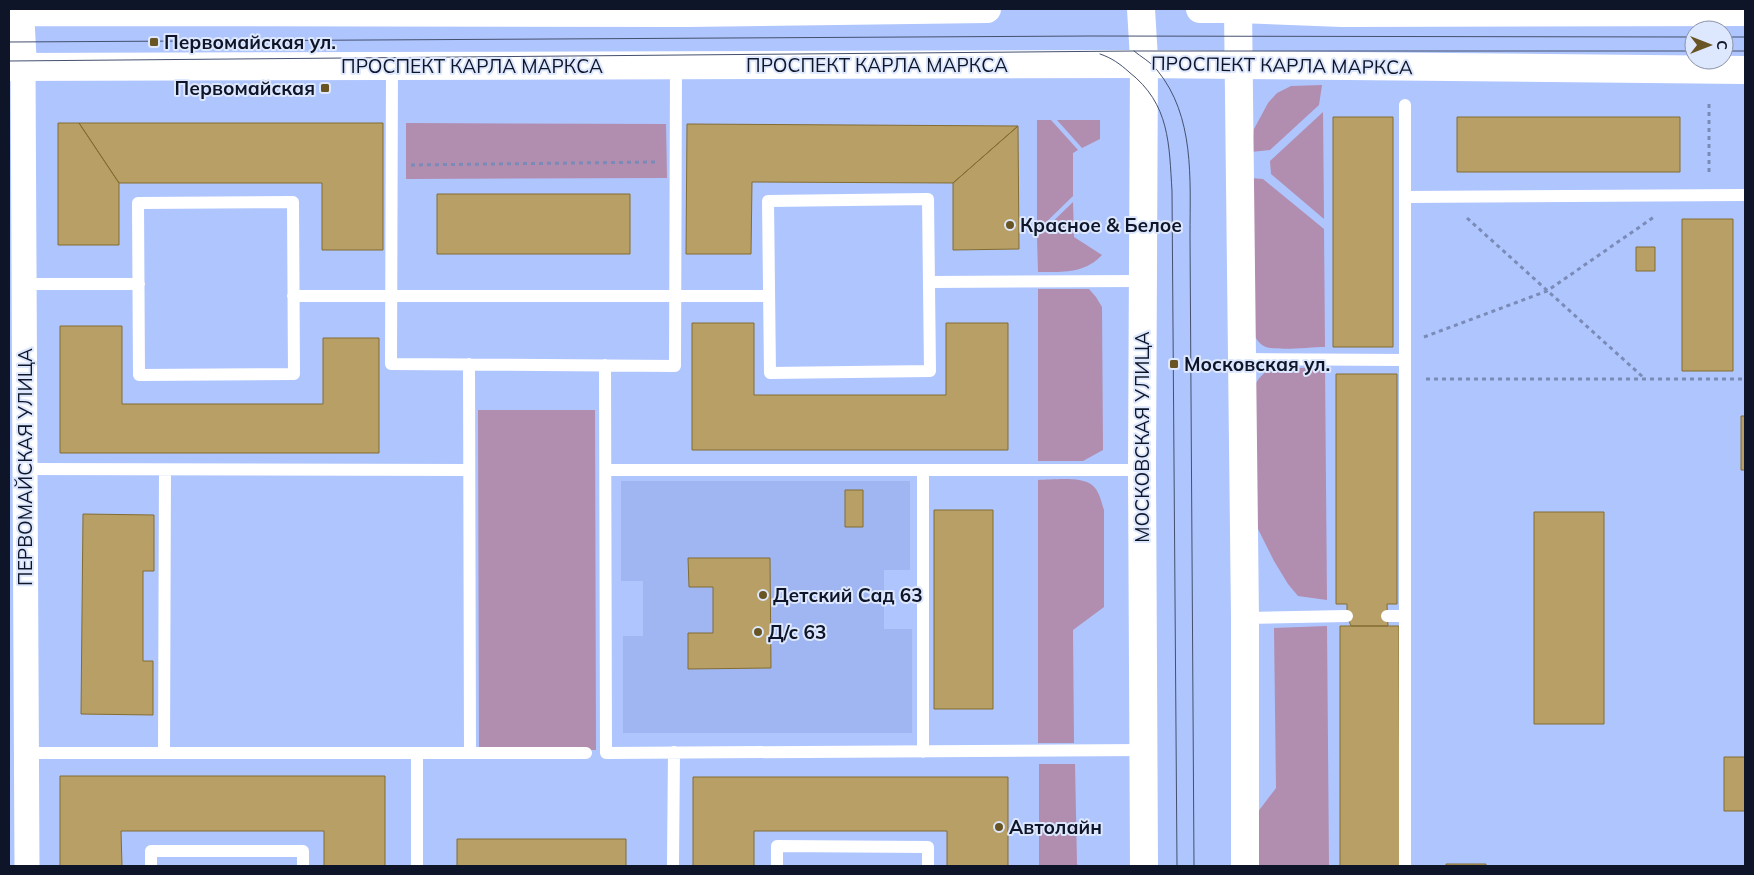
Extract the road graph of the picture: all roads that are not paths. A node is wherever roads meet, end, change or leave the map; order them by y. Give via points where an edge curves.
1 (987, 9) edge
2 (1141, 9) edge
3 (1200, 9) edge
4 (1238, 9) edge
5 (408, 10) edge
6 (16, 11) edge
7 (685, 11) edge
8 (1745, 12) edge
9 (1144, 64) junction
10 (676, 65) junction
11 (1239, 65) junction
12 (392, 66) junction
13 (16, 67) edge
14 (1745, 70) edge
15 (1405, 105) dead end
16 (1745, 195) edge
17 (1405, 197) junction
18 (19, 270) edge
19 (1143, 281) junction
20 (929, 282) junction
21 (139, 284) junction
22 (293, 296) junction
23 (391, 296) junction
24 (675, 296) junction
25 (769, 296) junction
26 (1242, 359) junction
27 (1405, 360) junction
28 (469, 364) junction
29 (605, 365) junction
30 (25, 469) junction
31 (165, 470) junction
32 (469, 470) junction
33 (606, 470) junction
34 (922, 470) junction
35 (1142, 470) junction
36 (1347, 616) dead end
37 (1387, 616) dead end
38 (1405, 616) junction
39 (1245, 618) junction
40 (1144, 750) junction
41 (674, 752) junction
42 (922, 752) junction
43 (26, 753) junction
44 (164, 753) junction
45 (417, 753) junction
46 (470, 753) junction
47 (586, 753) dead end
48 (27, 866) edge
49 (151, 866) edge
50 (303, 866) edge
51 (417, 866) edge
52 (673, 866) edge
53 (777, 866) edge
54 (928, 866) edge
55 (1144, 866) edge
56 (1245, 866) edge
57 (1405, 866) edge

1 - 7 main road
2 - 9 main road, МОСКОВСКАЯ УЛИЦА
3 - 4 main road
4 - 8 main road
4 - 11 main road
5 - 6 main road
5 - 7 main road
6 - 13 main road, ПЕРВОМАЙСКАЯ УЛИЦА
9 - 10 main road, ПРОСПЕКТ КАРЛА МАРКСА
9 - 11 main road, ПРОСПЕКТ КАРЛА МАРКСА
9 - 19 main road, МОСКОВСКАЯ УЛИЦА
10 - 12 main road, ПРОСПЕКТ КАРЛА МАРКСА
10 - 24 lane
11 - 14 main road, ПРОСПЕКТ КАРЛА МАРКСА
11 - 26 main road
12 - 13 main road, ПРОСПЕКТ КАРЛА МАРКСА
12 - 23 lane
13 - 18 street, ПЕРВОМАЙСКАЯ УЛИЦА
15 - 17 lane
16 - 17 lane
17 - 27 lane
18 - 21 lane
18 - 30 street, ПЕРВОМАЙСКАЯ УЛИЦА
19 - 20 lane
19 - 35 main road, МОСКОВСКАЯ УЛИЦА
20 - 25 lane via 930,372 770,373
20 - 25 lane via 928,199 768,201
21 - 22 lane via 139,374 294,374
21 - 22 lane via 138,203 293,202
22 - 23 lane
23 - 24 lane
23 - 28 lane via 391,364
24 - 25 lane
24 - 29 lane via 675,366
26 - 27 lane
26 - 39 main road
27 - 38 lane
28 - 29 lane
28 - 32 lane
29 - 33 lane
30 - 31 lane
30 - 43 street, ПЕРВОМАЙСКАЯ УЛИЦА
31 - 32 lane
31 - 44 lane
32 - 46 lane
33 - 34 lane
33 - 41 lane via 606,753
34 - 35 lane
34 - 42 lane
35 - 40 main road, МОСКОВСКАЯ УЛИЦА
36 - 39 lane
37 - 38 lane
38 - 57 lane
39 - 56 main road
40 - 42 lane
40 - 55 main road, МОСКОВСКАЯ УЛИЦА
41 - 42 lane
41 - 52 lane
43 - 44 lane
43 - 48 street, ПЕРВОМАЙСКАЯ УЛИЦА
44 - 45 lane
45 - 46 lane
45 - 51 lane
46 - 47 lane
49 - 50 lane via 151,851 293,850 303,850
53 - 54 lane via 777,846 928,846

